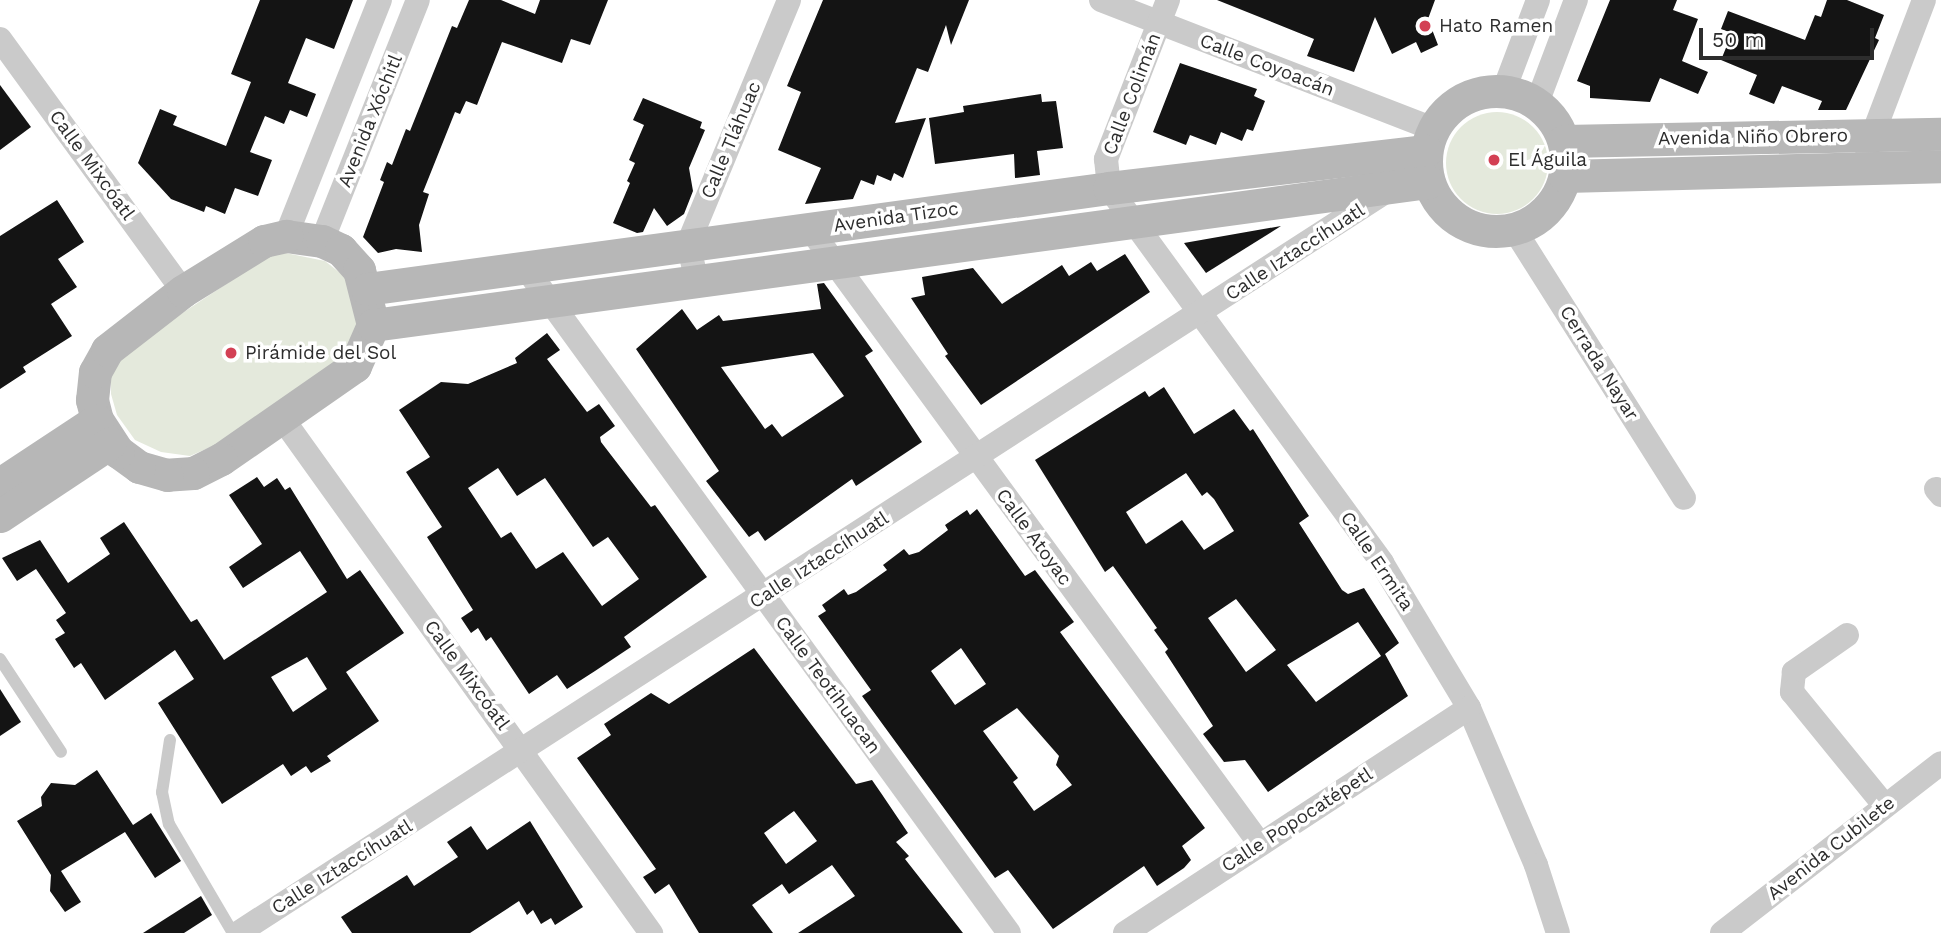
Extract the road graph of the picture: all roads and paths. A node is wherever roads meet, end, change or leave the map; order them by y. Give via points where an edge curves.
1 (380, 0) edge
2 (418, 0) edge
3 (789, 0) edge
4 (1101, 0) edge
5 (1538, 0) edge
6 (1576, 0) edge
7 (1924, 0) edge
8 (1164, 11) edge
9 (0, 39) edge
10 (1504, 90) junction
11 (1537, 103) junction
12 (1941, 134) edge
13 (1872, 135) junction
14 (1564, 141) junction
15 (1421, 162) junction
16 (1941, 166) edge
17 (1860, 167) junction
18 (1565, 176) junction
19 (1109, 188) junction
20 (1134, 222) junction
21 (810, 229) junction
22 (1514, 229) junction
23 (286, 236) junction
24 (322, 241) junction
25 (688, 244) junction
26 (835, 263) junction
27 (525, 267) junction
28 (697, 282) junction
29 (367, 289) junction
30 (183, 291) junction
31 (550, 301) junction
32 (1200, 314) junction
33 (373, 325) junction
34 (282, 418) junction
35 (104, 431) junction
36 (976, 458) junction
37 (0, 484) edge
38 (1684, 498) dead end
39 (0, 516) edge
40 (764, 596) junction
41 (1847, 635) dead end
42 (0, 659) edge
43 (1469, 708) junction
44 (170, 740) dead end
45 (61, 752) dead end
46 (523, 753) junction
47 (1941, 763) edge
48 (1885, 806) junction
49 (1260, 844) junction
50 (236, 933) edge
51 (651, 933) edge
52 (1009, 933) edge
53 (1125, 933) edge
54 (1558, 933) edge
55 (1722, 933) edge

1 - 23 street, Avenida Xóchitl
2 - 24 street, Avenida Xóchitl
3 - 25 street, Calle Tláhuac
4 - 8 street, Calle Coyoacán
5 - 10 street
6 - 11 street
7 - 13 street
8 - 15 street, Calle Coyoacán
8 - 19 street, Calle Colimán via 1106,159
9 - 30 street, Calle Mixcóatl
10 - 11 main road
10 - 15 main road via 1463,99
11 - 14 main road
12 - 13 main road, Avenida Niño Obrero
13 - 14 main road, Avenida Niño Obrero
13 - 17 street
14 - 18 main road
15 - 19 main road, Avenida Tizoc
15 - 20 main road, Avenida Tizoc
15 - 22 main road via 1444,208 1469,226
15 - 32 street, Calle Iztaccíhuatl
16 - 17 main road, Avenida Niño Obrero
17 - 18 main road, Avenida Niño Obrero
18 - 22 main road via 1546,209
19 - 20 street
19 - 21 main road, Avenida Tizoc
20 - 26 main road, Avenida Tizoc
20 - 32 street, Calle Ermita
21 - 25 main road, Avenida Tizoc
21 - 26 street, Calle Atoyac
22 - 38 street, Cerrada Nayar
23 - 24 main road
23 - 30 main road via 264,241
24 - 29 main road via 341,250 359,270
25 - 27 main road, Avenida Tizoc
25 - 28 street
26 - 28 main road, Avenida Tizoc
26 - 36 street, Calle Atoyac
27 - 29 main road, Avenida Tizoc
27 - 31 street, Calle Teotihuacan
28 - 31 main road, Avenida Tizoc
29 - 33 main road
30 - 35 main road via 107,350 95,372 92,400
31 - 33 main road, Avenida Tizoc
31 - 40 street, Calle Teotihuacan
32 - 36 street, Calle Iztaccíhuatl
32 - 43 street, Calle Ermita via 1382,563
33 - 34 main road via 355,366
34 - 35 main road via 193,472 167,475 139,467
34 - 46 street, Calle Mixcóatl
35 - 37 main road
35 - 39 main road
36 - 40 street, Calle Iztaccíhuatl
36 - 49 street, Calle Atoyac
40 - 46 street, Calle Iztaccíhuatl
40 - 52 street, Calle Teotihuacan
41 - 48 street via 1794,672 1792,692
42 - 45 lane
43 - 49 street, Calle Popocatépetl
43 - 54 street, Calle Ermita via 1536,865
44 - 50 lane via 162,792 169,824
46 - 50 street, Calle Iztaccíhuatl
46 - 51 street, Calle Mixcóatl
47 - 48 street, Avenida Cubilete
48 - 55 street, Avenida Cubilete
49 - 53 street, Calle Popocatépetl

